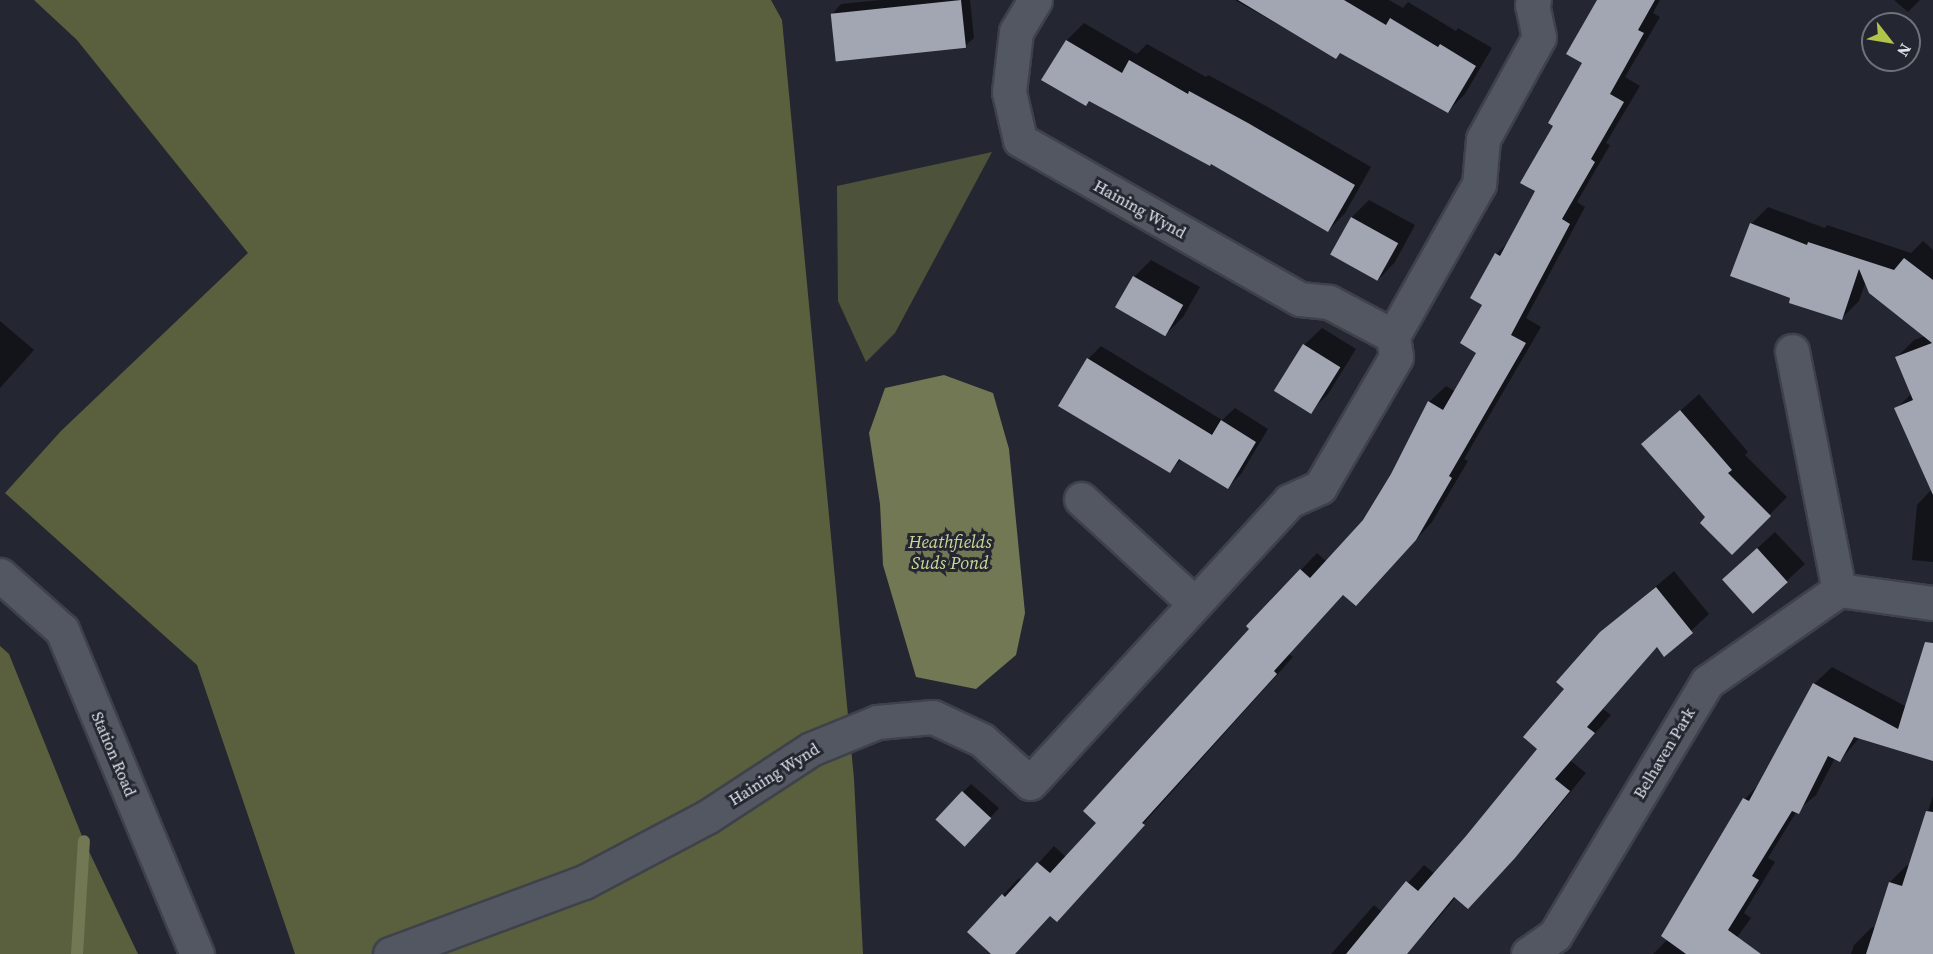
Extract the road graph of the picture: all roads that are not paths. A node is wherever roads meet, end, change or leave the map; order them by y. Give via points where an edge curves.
1 (1035, 0) edge
2 (1530, 2) edge
3 (1393, 336) junction
4 (1792, 351) dead end
5 (1081, 499) dead end
6 (0, 575) edge
7 (1839, 590) junction
8 (1194, 603) junction
9 (1933, 603) edge
10 (197, 954) edge
11 (390, 954) edge
12 (1528, 954) edge

1 - 3 street, Haining Wynd via 1016,32 1011,72 1009,92 1020,140 1300,299 1329,302
2 - 3 street, Haining Wynd via 1539,37 1483,139 1479,184
3 - 8 street, Haining Wynd via 1396,357 1320,487 1289,501
4 - 7 street
5 - 8 street
6 - 10 street, Station Road via 62,630
7 - 9 street
7 - 12 street, Belhaven Park via 1707,682 1555,935
8 - 11 street, Haining Wynd via 1030,783 982,740 933,717 877,722 811,749 707,817 584,882

